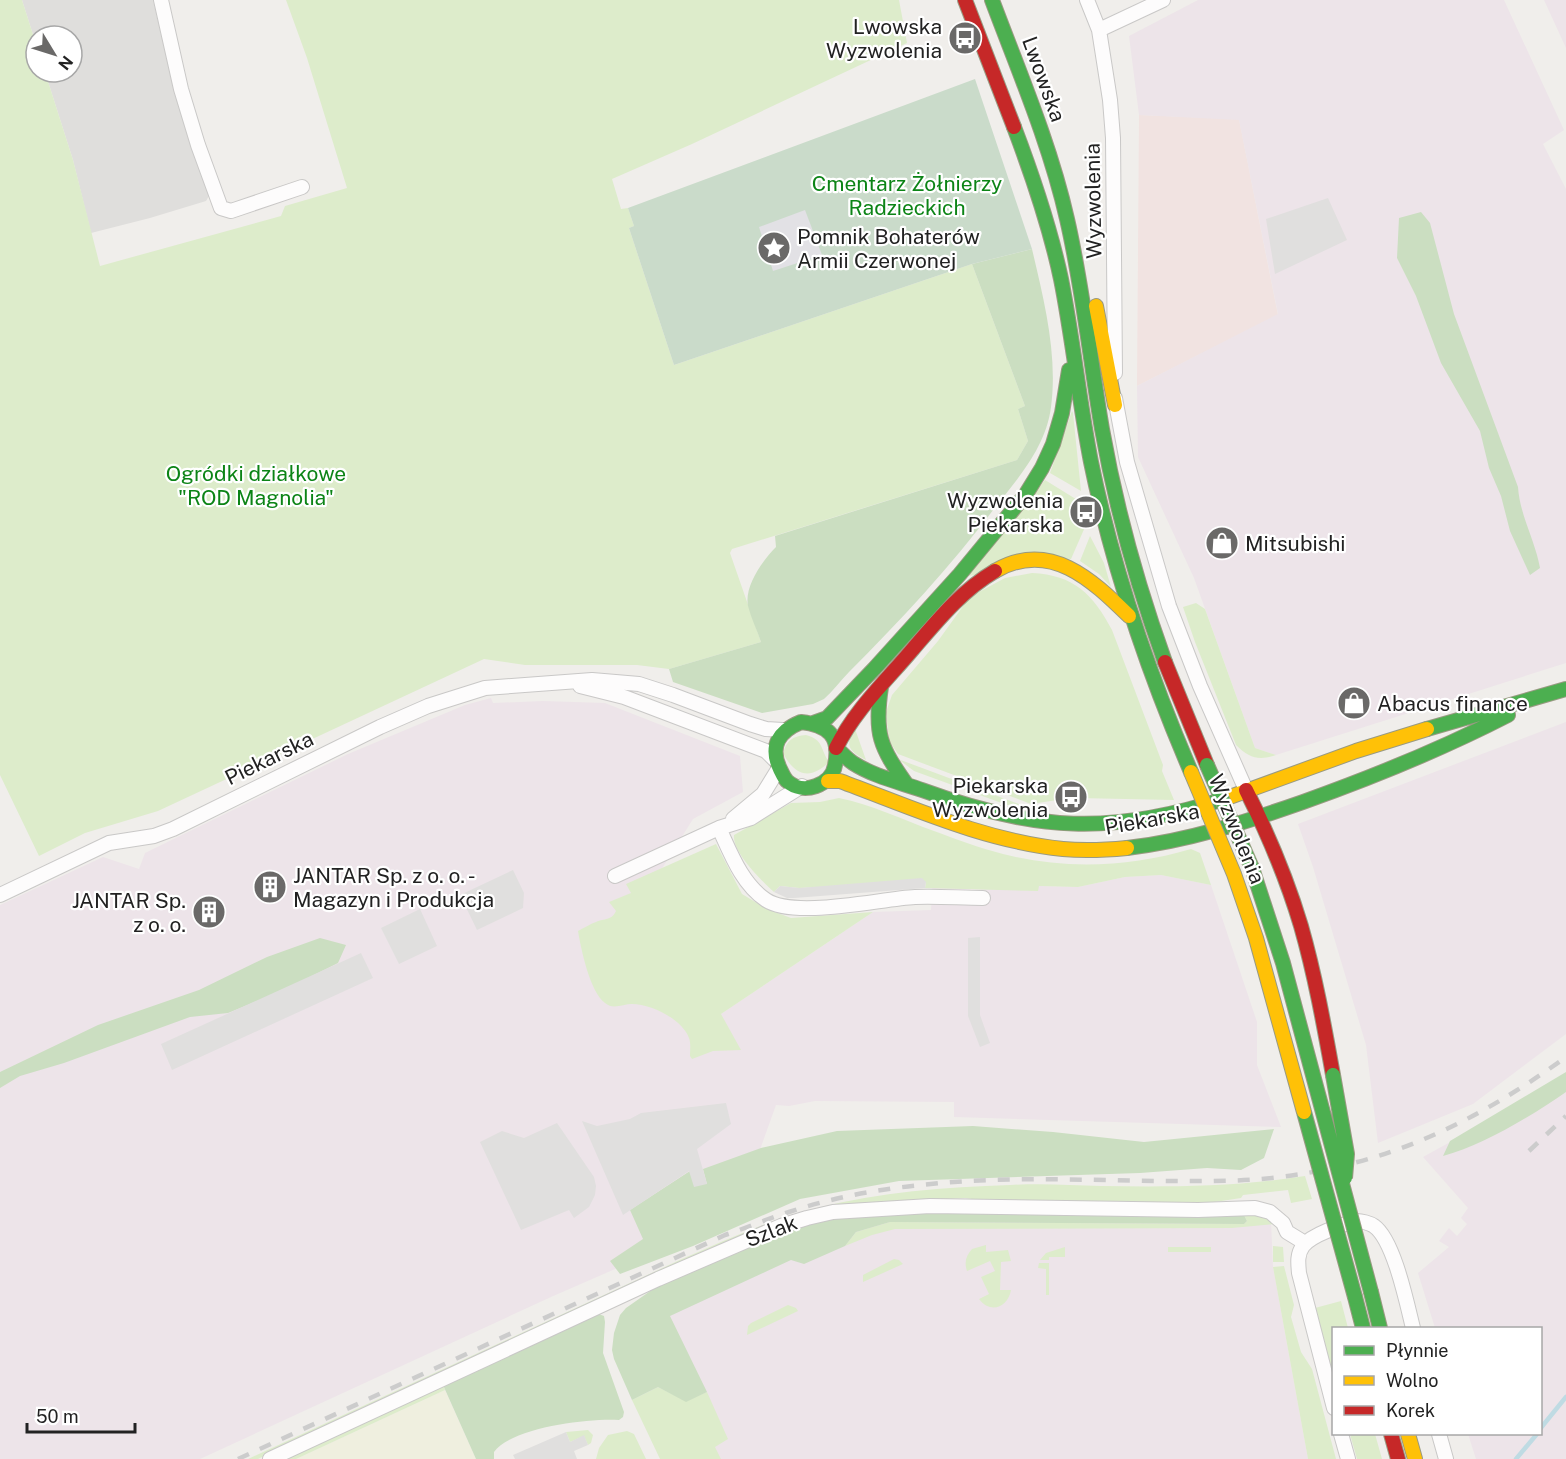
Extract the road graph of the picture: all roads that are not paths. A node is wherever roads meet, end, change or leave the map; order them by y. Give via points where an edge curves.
1 (161, 0) edge
2 (965, 0) edge
3 (992, 0) edge
4 (1087, 0) edge
5 (1163, 0) edge
6 (1100, 30) junction
7 (302, 187) dead end
8 (1067, 219) junction
9 (1072, 347) junction
10 (1095, 386) joint
11 (1115, 405) junction
12 (1131, 617) junction
13 (563, 683) junction
14 (882, 684) junction
15 (1566, 689) edge
16 (1539, 698) junction
17 (813, 723) junction
18 (783, 730) junction
19 (836, 748) junction
20 (777, 764) junction
21 (828, 781) junction
22 (907, 785) junction
23 (802, 786) junction
24 (1246, 790) junction
25 (1260, 817) junction
26 (719, 828) junction
27 (615, 876) dead end
28 (0, 895) edge
29 (983, 898) dead end
30 (1343, 1193) junction
31 (1305, 1243) junction
32 (1362, 1327) edge
33 (1380, 1327) edge
34 (1412, 1327) edge
35 (1332, 1400) edge
36 (1341, 1435) edge
37 (1391, 1435) edge
38 (1408, 1435) edge
39 (1439, 1435) edge
40 (270, 1459) edge
41 (1348, 1459) edge
42 (1398, 1459) edge
43 (1415, 1459) edge
44 (1446, 1459) edge

1 - 7 street via 181,89 221,208 231,211
2 - 9 main road via 1046,219
3 - 8 main road, Lwowska via 1054,169
4 - 6 street, Wyzwolenia
5 - 6 street
6 - 11 street, Wyzwolenia via 1113,138
8 - 10 main road, Lwowska
8 - 11 main road via 1083,246
9 - 12 main road, Wyzwolenia via 1098,494
9 - 17 main road via 1058,432 1028,490 910,632 839,707 827,718
10 - 30 main road, Wyzwolenia, bridge via 1116,498 1136,576 1170,678 1241,841 1273,933
11 - 24 street, Wyzwolenia via 1127,462 1169,606
12 - 14 main road via 1072,568 1035,560 1016,562 975,581
12 - 32 main road, Wyzwolenia, bridge via 1256,938
13 - 18 street, Piekarska via 592,680 639,684 750,724
13 - 20 street, Piekarska via 624,697 766,751
13 - 28 street, Piekarska via 484,688 428,706 173,829 109,843
14 - 19 main road via 852,719
14 - 22 main road via 876,715 880,743
15 - 16 main road, Piekarska
16 - 24 main road, Piekarska via 1374,745
16 - 25 main road, Piekarska via 1479,731
17 - 18 main road via 801,722
17 - 19 main road via 833,735
18 - 20 main road via 774,752
19 - 21 main road via 835,771
19 - 22 main road, Piekarska via 853,763
20 - 23 main road via 788,782
20 - 26 street via 763,794
21 - 23 main road via 816,787
21 - 25 main road, Piekarska via 840,781 964,827 1066,849 1139,847
22 - 24 main road, Piekarska via 999,815 1078,825 1148,820
23 - 26 street via 751,818
24 - 25 main road
25 - 30 main road, bridge via 1307,946 1347,1154
26 - 27 street
26 - 29 street via 755,891 784,907 914,897
30 - 33 main road, Wyzwolenia, bridge
31 - 34 street via 1316,1235 1359,1221 1374,1225 1391,1250
31 - 35 street via 1299,1252 1299,1273
31 - 40 street, Szlak via 1287,1232 1270,1212 1255,1208 930,1206 816,1216 781,1226 658,1279
36 - 41 street
37 - 42 main road
38 - 43 main road
39 - 44 street

